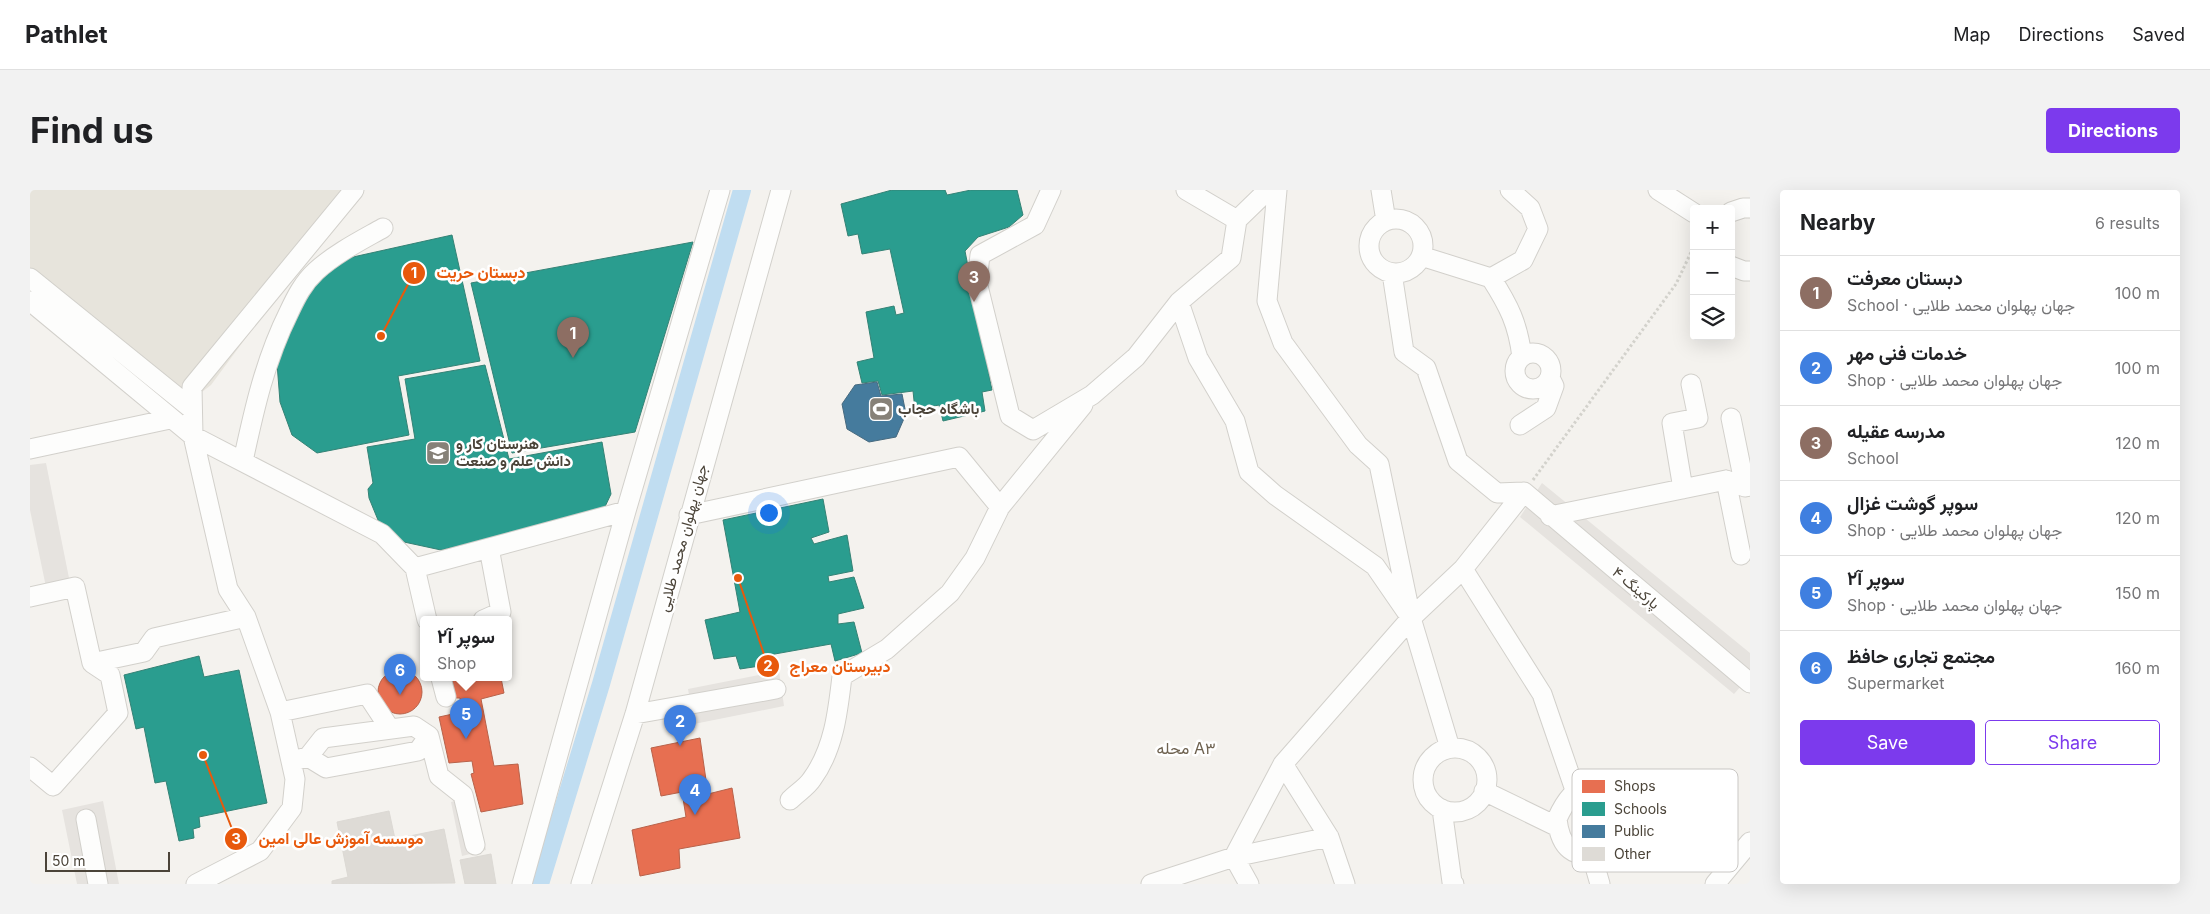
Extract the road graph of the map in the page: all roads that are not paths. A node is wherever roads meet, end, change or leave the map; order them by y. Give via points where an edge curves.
1 (354, 190) edge
2 (720, 190) edge
3 (780, 190) edge
4 (1050, 190) edge
5 (1186, 190) edge
6 (1268, 190) edge
7 (1277, 190) edge
8 (1381, 190) edge
9 (1510, 190) edge
10 (1659, 190) edge
11 (1750, 208) edge
12 (1690, 210) edge
13 (1735, 211) edge
14 (1237, 220) junction
15 (1386, 221) junction
16 (383, 228) dead end
17 (1421, 256) junction
18 (1735, 268) edge
19 (1750, 271) edge
20 (1392, 273) junction
21 (30, 278) edge
22 (1491, 278) junction
23 (30, 301) edge
24 (1180, 302) junction
25 (1522, 357) junction
26 (1550, 378) junction
27 (1691, 384) dead end
28 (1092, 395) junction
29 (192, 409) junction
30 (1731, 418) dead end
31 (170, 419) junction
32 (1520, 425) dead end
33 (193, 436) junction
34 (30, 449) edge
35 (243, 461) junction
36 (1726, 480) junction
37 (1748, 487) edge
38 (1682, 489) junction
39 (1524, 492) junction
40 (1000, 507) junction
41 (626, 511) junction
42 (689, 515) junction
43 (1550, 516) junction
44 (489, 548) junction
45 (1741, 555) dead end
46 (415, 568) junction
47 (1463, 569) junction
48 (30, 597) edge
49 (426, 616) edge
50 (492, 616) edge
51 (246, 618) junction
52 (1411, 618) junction
53 (92, 663) junction
54 (442, 681) edge
55 (1750, 683) edge
56 (776, 690) dead end
57 (446, 697) dead end
58 (280, 712) junction
59 (635, 714) junction
60 (390, 729) junction
61 (429, 736) junction
62 (1450, 748) junction
63 (299, 759) junction
64 (1283, 764) junction
65 (30, 767) edge
66 (1572, 781) edge
67 (1484, 791) junction
68 (1572, 794) edge
69 (790, 800) dead end
70 (1442, 809) junction
71 (86, 818) dead end
72 (1558, 827) junction
73 (1329, 837) junction
74 (1750, 842) edge
75 (475, 845) dead end
76 (1572, 850) edge
77 (1738, 856) edge
78 (1234, 857) junction
79 (1596, 872) edge
80 (1725, 872) edge
81 (98, 884) edge
82 (196, 884) edge
83 (522, 884) edge
84 (582, 884) edge
85 (1152, 884) edge
86 (1249, 884) edge
87 (1345, 884) edge
88 (1454, 884) edge
89 (1600, 884) edge
90 (1715, 884) edge

1 - 29 street via 201,374 192,387
2 - 41 street
3 - 42 street, جهان پهلوان محمد طلایی
4 - 28 street via 1035,225 980,255 977,282 1010,416 1033,430
5 - 14 street
6 - 14 street
7 - 52 street via 1267,301 1283,343 1358,445 1379,464
8 - 15 street
9 - 22 street via 1530,208 1538,229 1523,260
10 - 12 street
11 - 13 street
14 - 24 street via 1231,258
15 - 17 street via 1404,220 1417,230 1422,238
15 - 20 street via 1373,232 1369,248 1376,264
16 - 35 street via 338,254 300,289 275,340 258,393
17 - 20 street via 1410,270
17 - 22 street
18 - 19 street
20 - 39 street via 1404,352 1426,368 1458,461 1497,493
21 - 29 street
22 - 25 street via 1510,307
23 - 31 street
24 - 28 street via 1136,357
24 - 52 street via 1198,358 1235,421 1249,472 1274,495 1375,566
25 - 26 street via 1532,353 1543,357 1550,366
25 - 26 street via 1515,373 1525,387 1536,389
26 - 32 street via 1554,386 1546,408
27 - 38 street via 1698,418 1672,423
28 - 40 street
29 - 33 street
30 - 37 street
31 - 33 street
31 - 34 street
33 - 35 street
33 - 51 street via 228,589
35 - 46 street via 382,534
36 - 37 street
36 - 38 street
36 - 45 street
38 - 43 street
39 - 43 street, پارکینگ ۴
39 - 47 street
40 - 42 street via 959,458
40 - 69 street via 975,558 950,594 887,649 842,676 830,745 812,779
41 - 44 street
41 - 83 street
42 - 59 street, جهان پهلوان محمد طلایی
43 - 55 street, پارکینگ ۴
44 - 46 street
44 - 50 street via 502,612
46 - 49 street
47 - 52 street
47 - 66 street via 1542,694
48 - 53 street via 75,587
51 - 53 street via 154,638 144,652
51 - 58 street
52 - 62 street
52 - 64 street
53 - 65 street via 110,675 118,713 53,786
54 - 57 street
56 - 59 street
58 - 60 street via 367,694
58 - 63 street
59 - 84 street, جهان پهلوان محمد طلایی
60 - 61 street via 414,726
60 - 63 street via 323,738
61 - 63 street via 418,751 326,768
61 - 75 street via 439,776 463,795
62 - 67 street via 1471,752 1479,760 1485,769
62 - 70 street via 1431,758 1423,779 1428,797
63 - 82 street via 292,808 260,851
64 - 73 street
64 - 78 street
67 - 70 street via 1470,808 1461,811
67 - 72 street
68 - 72 street via 1560,812
70 - 88 street
71 - 81 street
72 - 76 street
73 - 78 street
73 - 87 street
74 - 77 street
78 - 85 street
78 - 86 street
79 - 89 street
80 - 90 street

